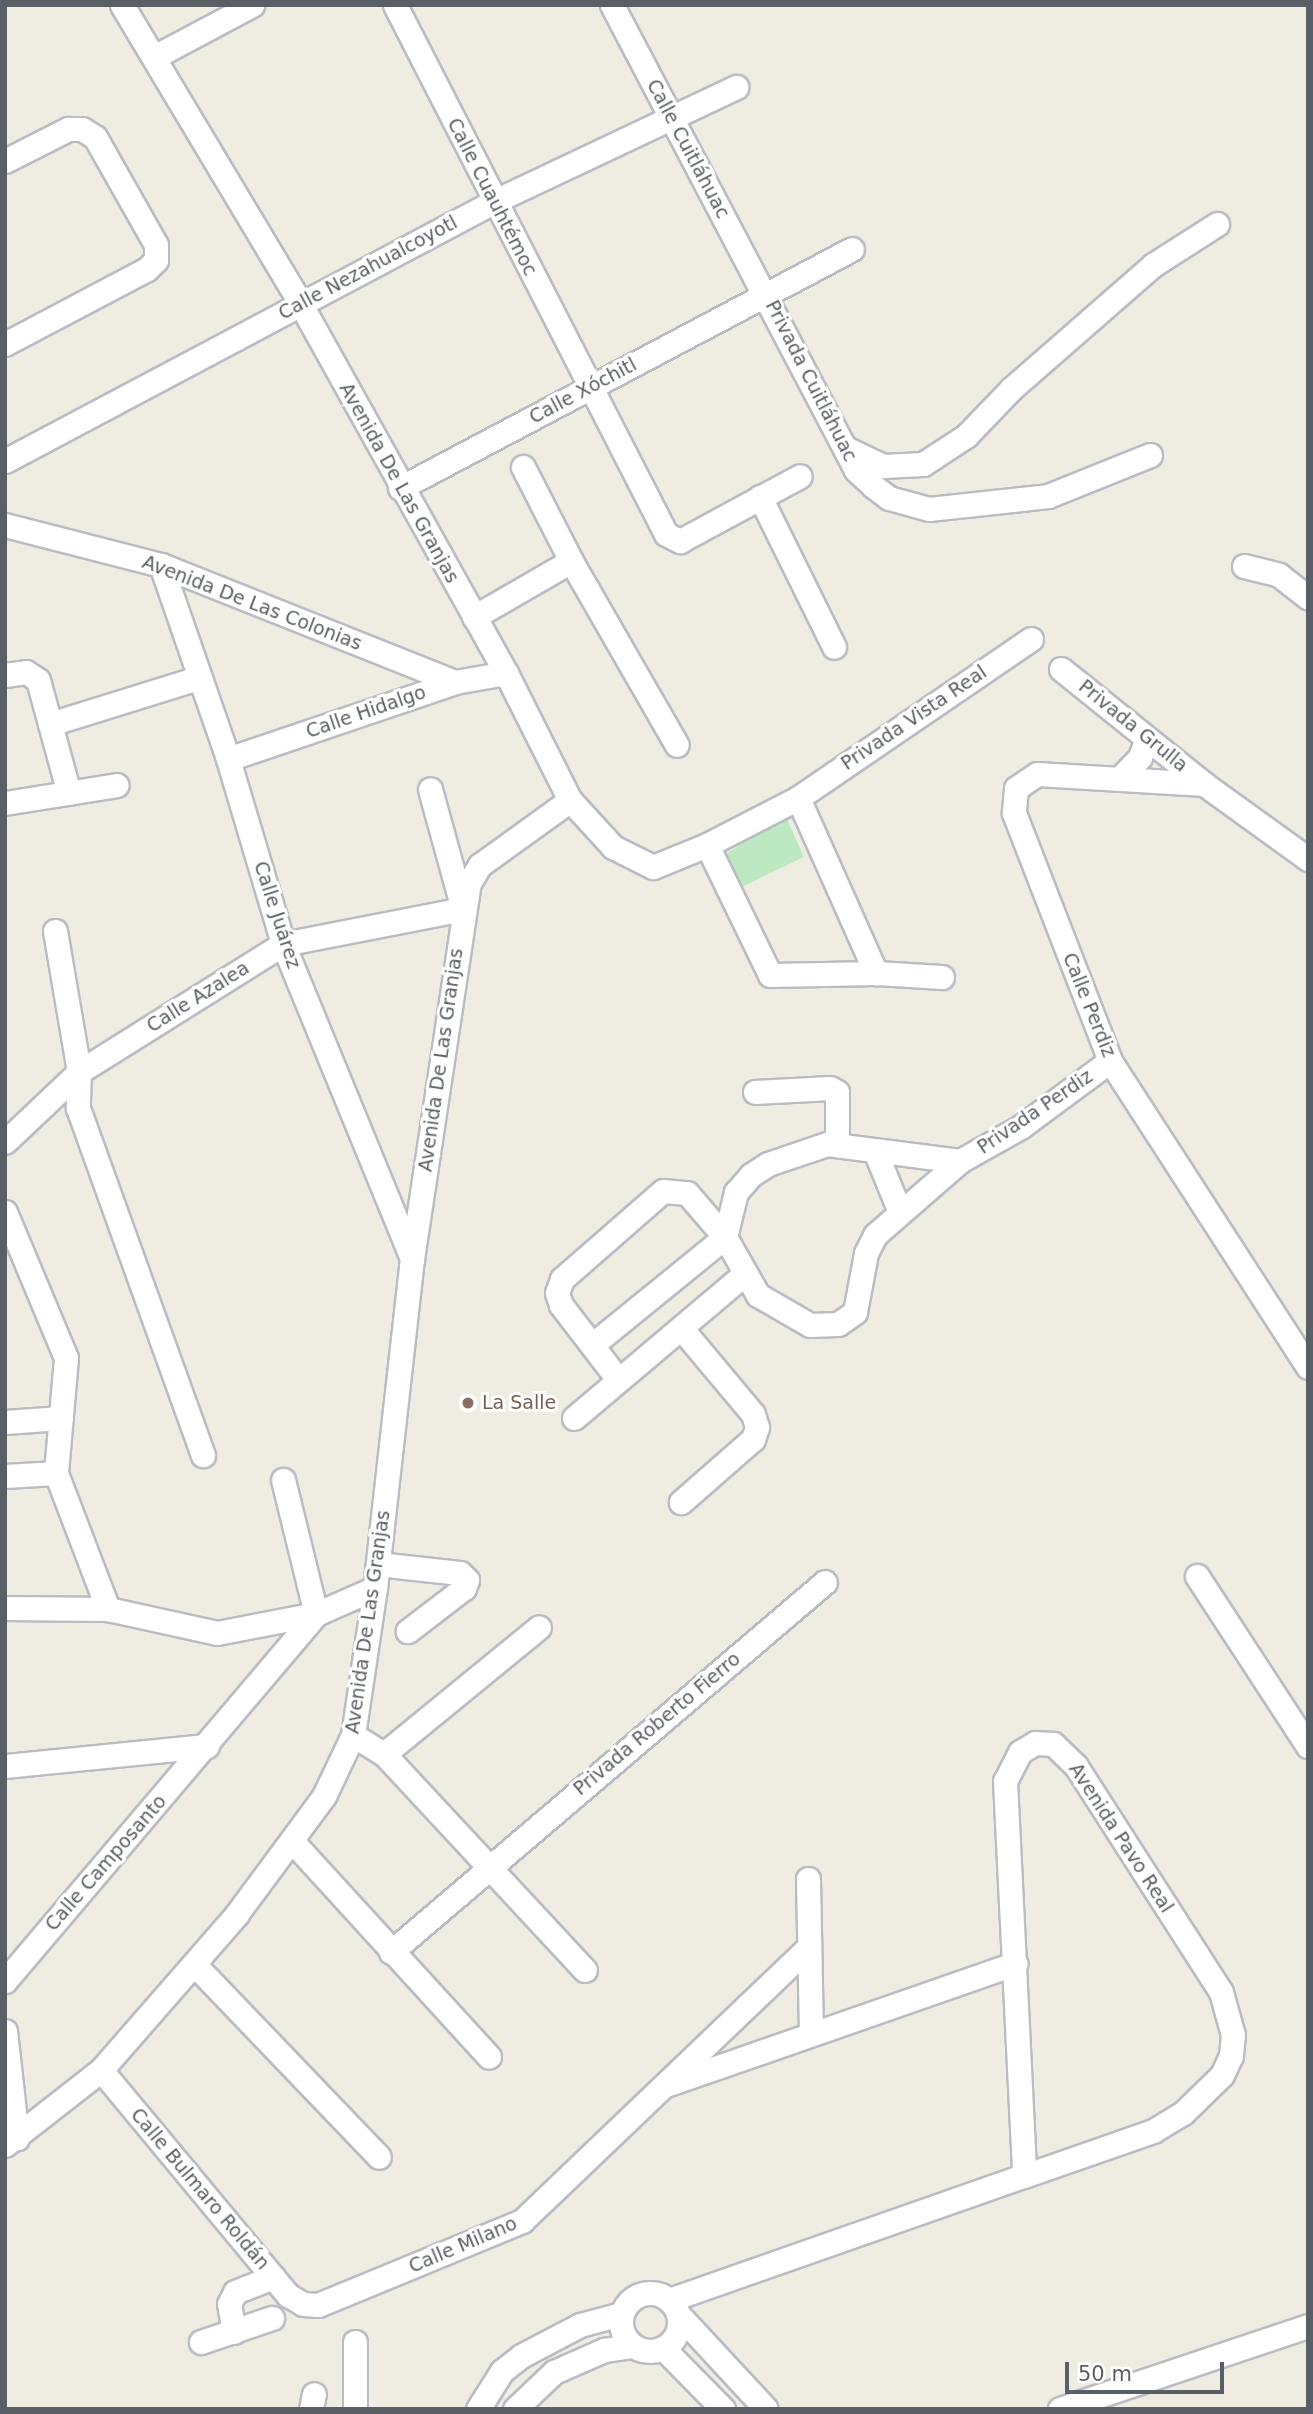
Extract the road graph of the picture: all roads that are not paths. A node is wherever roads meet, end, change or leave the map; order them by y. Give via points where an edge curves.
1 (122, 5) edge
2 (252, 5) edge
3 (395, 5) edge
4 (612, 5) edge
5 (156, 57) junction
6 (736, 87) dead end
7 (670, 119) junction
8 (5, 161) edge
9 (495, 201) junction
10 (1217, 224) dead end
11 (852, 249) dead end
12 (765, 292) junction
13 (300, 303) junction
14 (5, 344) edge
15 (588, 390) junction
16 (845, 449) junction
17 (1150, 456) dead end
18 (5, 461) edge
19 (523, 467) dead end
20 (800, 476) dead end
21 (400, 488) junction
22 (760, 497) junction
23 (5, 525) edge
24 (570, 561) junction
25 (161, 565) junction
26 (1244, 566) dead end
27 (1308, 598) edge
28 (474, 617) junction
29 (1031, 639) dead end
30 (834, 647) dead end
31 (1061, 668) dead end
32 (506, 673) junction
33 (5, 675) edge
34 (198, 678) junction
35 (455, 682) junction
36 (50, 724) junction
37 (1147, 738) junction
38 (677, 745) dead end
39 (228, 759) junction
40 (1119, 779) junction
41 (1204, 784) junction
42 (117, 785) dead end
43 (430, 789) dead end
44 (69, 793) junction
45 (797, 798) junction
46 (570, 800) junction
47 (5, 803) edge
48 (707, 845) junction
49 (1308, 859) edge
50 (463, 909) junction
51 (55, 931) dead end
52 (283, 944) junction
53 (876, 973) junction
54 (942, 977) dead end
55 (1110, 1062) junction
56 (79, 1072) junction
57 (755, 1092) dead end
58 (5, 1142) edge
59 (836, 1143) junction
60 (875, 1151) junction
61 (960, 1161) junction
62 (5, 1212) edge
63 (900, 1212) junction
64 (726, 1237) junction
65 (412, 1259) junction
66 (743, 1275) junction
67 (681, 1328) junction
68 (592, 1345) junction
69 (1308, 1367) edge
70 (617, 1378) junction
71 (61, 1418) junction
72 (574, 1418) dead end
73 (5, 1422) edge
74 (203, 1455) dead end
75 (56, 1473) junction
76 (5, 1476) edge
77 (283, 1480) dead end
78 (681, 1502) dead end
79 (378, 1564) junction
80 (1197, 1576) dead end
81 (825, 1582) dead end
82 (375, 1588) junction
83 (5, 1608) edge
84 (108, 1609) junction
85 (316, 1614) junction
86 (539, 1627) dead end
87 (408, 1631) dead end
88 (353, 1735) junction
89 (207, 1746) junction
90 (1308, 1746) edge
91 (384, 1754) junction
92 (5, 1766) edge
93 (292, 1841) junction
94 (488, 1866) junction
95 (808, 1879) dead end
96 (809, 1947) junction
97 (391, 1952) junction
98 (1016, 1963) junction
99 (194, 1964) junction
100 (585, 1970) dead end
101 (5, 1981) edge
102 (5, 2031) edge
103 (811, 2032) junction
104 (489, 2057) dead end
105 (101, 2070) junction
106 (660, 2087) junction
107 (11, 2141) edge
108 (379, 2157) dead end
109 (1024, 2176) junction
110 (273, 2277) junction
111 (303, 2304) joint
112 (673, 2307) junction
113 (621, 2314) junction
114 (272, 2318) dead end
115 (1308, 2326) edge
116 (234, 2332) junction
117 (201, 2342) dead end
118 (355, 2342) dead end
119 (633, 2346) junction
120 (663, 2348) junction
121 (355, 2409) edge
122 (478, 2409) edge
123 (515, 2409) edge
124 (723, 2409) edge
125 (766, 2409) edge
126 (1060, 2409) edge

1 - 5 street, Avenida De Las Granjas
2 - 5 street
3 - 9 street, Calle Cuauhtémoc
4 - 7 street, Calle Cuitláhuac
5 - 13 street, Avenida De Las Granjas
6 - 7 street, Calle Nezahualcoyotl
7 - 9 street, Calle Nezahualcoyotl
7 - 12 street, Calle Cuitláhuac
8 - 14 street via 68,129 82,129 94,138 156,245 156,260 147,270
9 - 13 street, Calle Nezahualcoyotl
9 - 15 street, Calle Cuauhtémoc
10 - 16 street via 1153,265 1012,389 966,436 923,464 883,466
11 - 12 street, Calle Xóchitl
12 - 15 street, Calle Xóchitl
12 - 16 street, Privada Cuitláhuac
13 - 18 street, Calle Nezahualcoyotl
13 - 21 street, Avenida De Las Granjas
15 - 21 street, Calle Xóchitl
15 - 22 street, Calle Cuauhtémoc via 672,540 680,541
16 - 17 street, Privada Cuitláhuac via 856,470 890,498 929,509 1048,496
19 - 24 street
20 - 22 street
21 - 28 street, Avenida De Las Granjas
22 - 30 street
23 - 25 street, Avenida De Las Colonias
24 - 28 street
24 - 38 street
25 - 34 street, Calle Juárez
25 - 35 street, Avenida De Las Colonias
26 - 27 street via 1279,575
28 - 32 street, Avenida De Las Granjas
29 - 45 street, Privada Vista Real
31 - 37 street, Privada Grulla
32 - 35 street, Calle Hidalgo
32 - 46 street, Avenida De Las Granjas
33 - 36 street via 33,675
34 - 36 street
34 - 39 street, Calle Juárez
35 - 39 street, Calle Hidalgo
36 - 44 street
37 - 40 street via 1140,757
37 - 41 street, Privada Grulla
39 - 52 street, Calle Juárez
40 - 41 street, Calle Perdiz
40 - 55 street, Calle Perdiz via 1037,775 1025,779 1013,800 1014,813
41 - 49 street, Privada Grulla
42 - 44 street
43 - 50 street
44 - 47 street
45 - 48 street, Privada Vista Real
45 - 53 street
46 - 48 street, Privada Vista Real via 613,847 646,865 664,866
46 - 50 street, Avenida De Las Granjas via 480,865 468,883
48 - 53 street via 770,975
50 - 52 street, Calle Azalea
50 - 65 street, Avenida De Las Granjas
51 - 56 street
52 - 56 street, Calle Azalea
52 - 65 street, Calle Juárez
53 - 54 street
55 - 61 street, Privada Perdiz via 1022,1126
55 - 69 street, Calle Perdiz
56 - 58 street, Calle Azalea
56 - 74 street via 78,1108
57 - 59 street via 830,1088 837,1092
59 - 60 street, Privada Perdiz
59 - 64 street, Privada Perdiz via 768,1164 751,1175 736,1192
60 - 61 street, Privada Perdiz
60 - 63 street
61 - 63 street, Privada Perdiz
62 - 71 street via 66,1358
63 - 66 street, Privada Perdiz via 875,1235 866,1253 855,1312 838,1324 810,1325 780,1311 758,1295
64 - 66 street, Privada Perdiz
64 - 68 street
64 - 68 street via 687,1193 663,1191 562,1279 557,1293 561,1305
65 - 79 street, Avenida De Las Granjas
66 - 67 street
67 - 70 street
67 - 78 street via 753,1414 757,1427 753,1439
68 - 70 street
70 - 72 street
71 - 73 street
71 - 75 street
75 - 76 street
75 - 84 street
77 - 85 street
79 - 82 street, Avenida De Las Granjas
79 - 87 street via 460,1573 467,1580 464,1588
80 - 90 street
81 - 94 street, Privada Roberto Fierro
82 - 85 street
82 - 88 street, Avenida De Las Granjas
83 - 84 street
84 - 85 street via 217,1633
85 - 89 street, Calle Camposanto
86 - 91 street
88 - 91 street
88 - 93 street, Avenida De Las Granjas via 324,1796
89 - 92 street
89 - 101 street, Calle Camposanto
91 - 94 street
93 - 97 street
93 - 99 street, Avenida De Las Granjas
94 - 97 street, Privada Roberto Fierro
94 - 100 street
95 - 96 street
96 - 103 street
96 - 106 street, Calle Milano
97 - 104 street
98 - 103 street, Calle Milano
98 - 109 street, Avenida Pavo Real
98 - 109 street, Avenida Pavo Real via 1005,1781 1020,1752 1035,1743 1053,1744 1076,1766 1221,1992 1233,2035 1231,2056 1222,2075 1183,2113 1153,2131
99 - 105 street, Avenida De Las Granjas
99 - 108 street
102 - 107 street
103 - 106 street, Calle Milano
105 - 107 street, Avenida De Las Granjas
105 - 110 street, Calle Bulmaro Roldán
106 - 111 street, Calle Milano via 522,2221 318,2305
109 - 112 street, Avenida Pavo Real
110 - 111 street, Calle Bulmaro Roldán
110 - 116 street via 235,2292 229,2304
112 - 113 street via 647,2292 636,2295
112 - 120 street via 677,2333
112 - 125 street
113 - 119 street via 624,2337
113 - 122 street via 580,2325 521,2356 502,2371
114 - 116 street
115 - 126 street
116 - 117 street
118 - 121 street
119 - 120 street
119 - 123 street via 604,2350 554,2372
120 - 124 street

